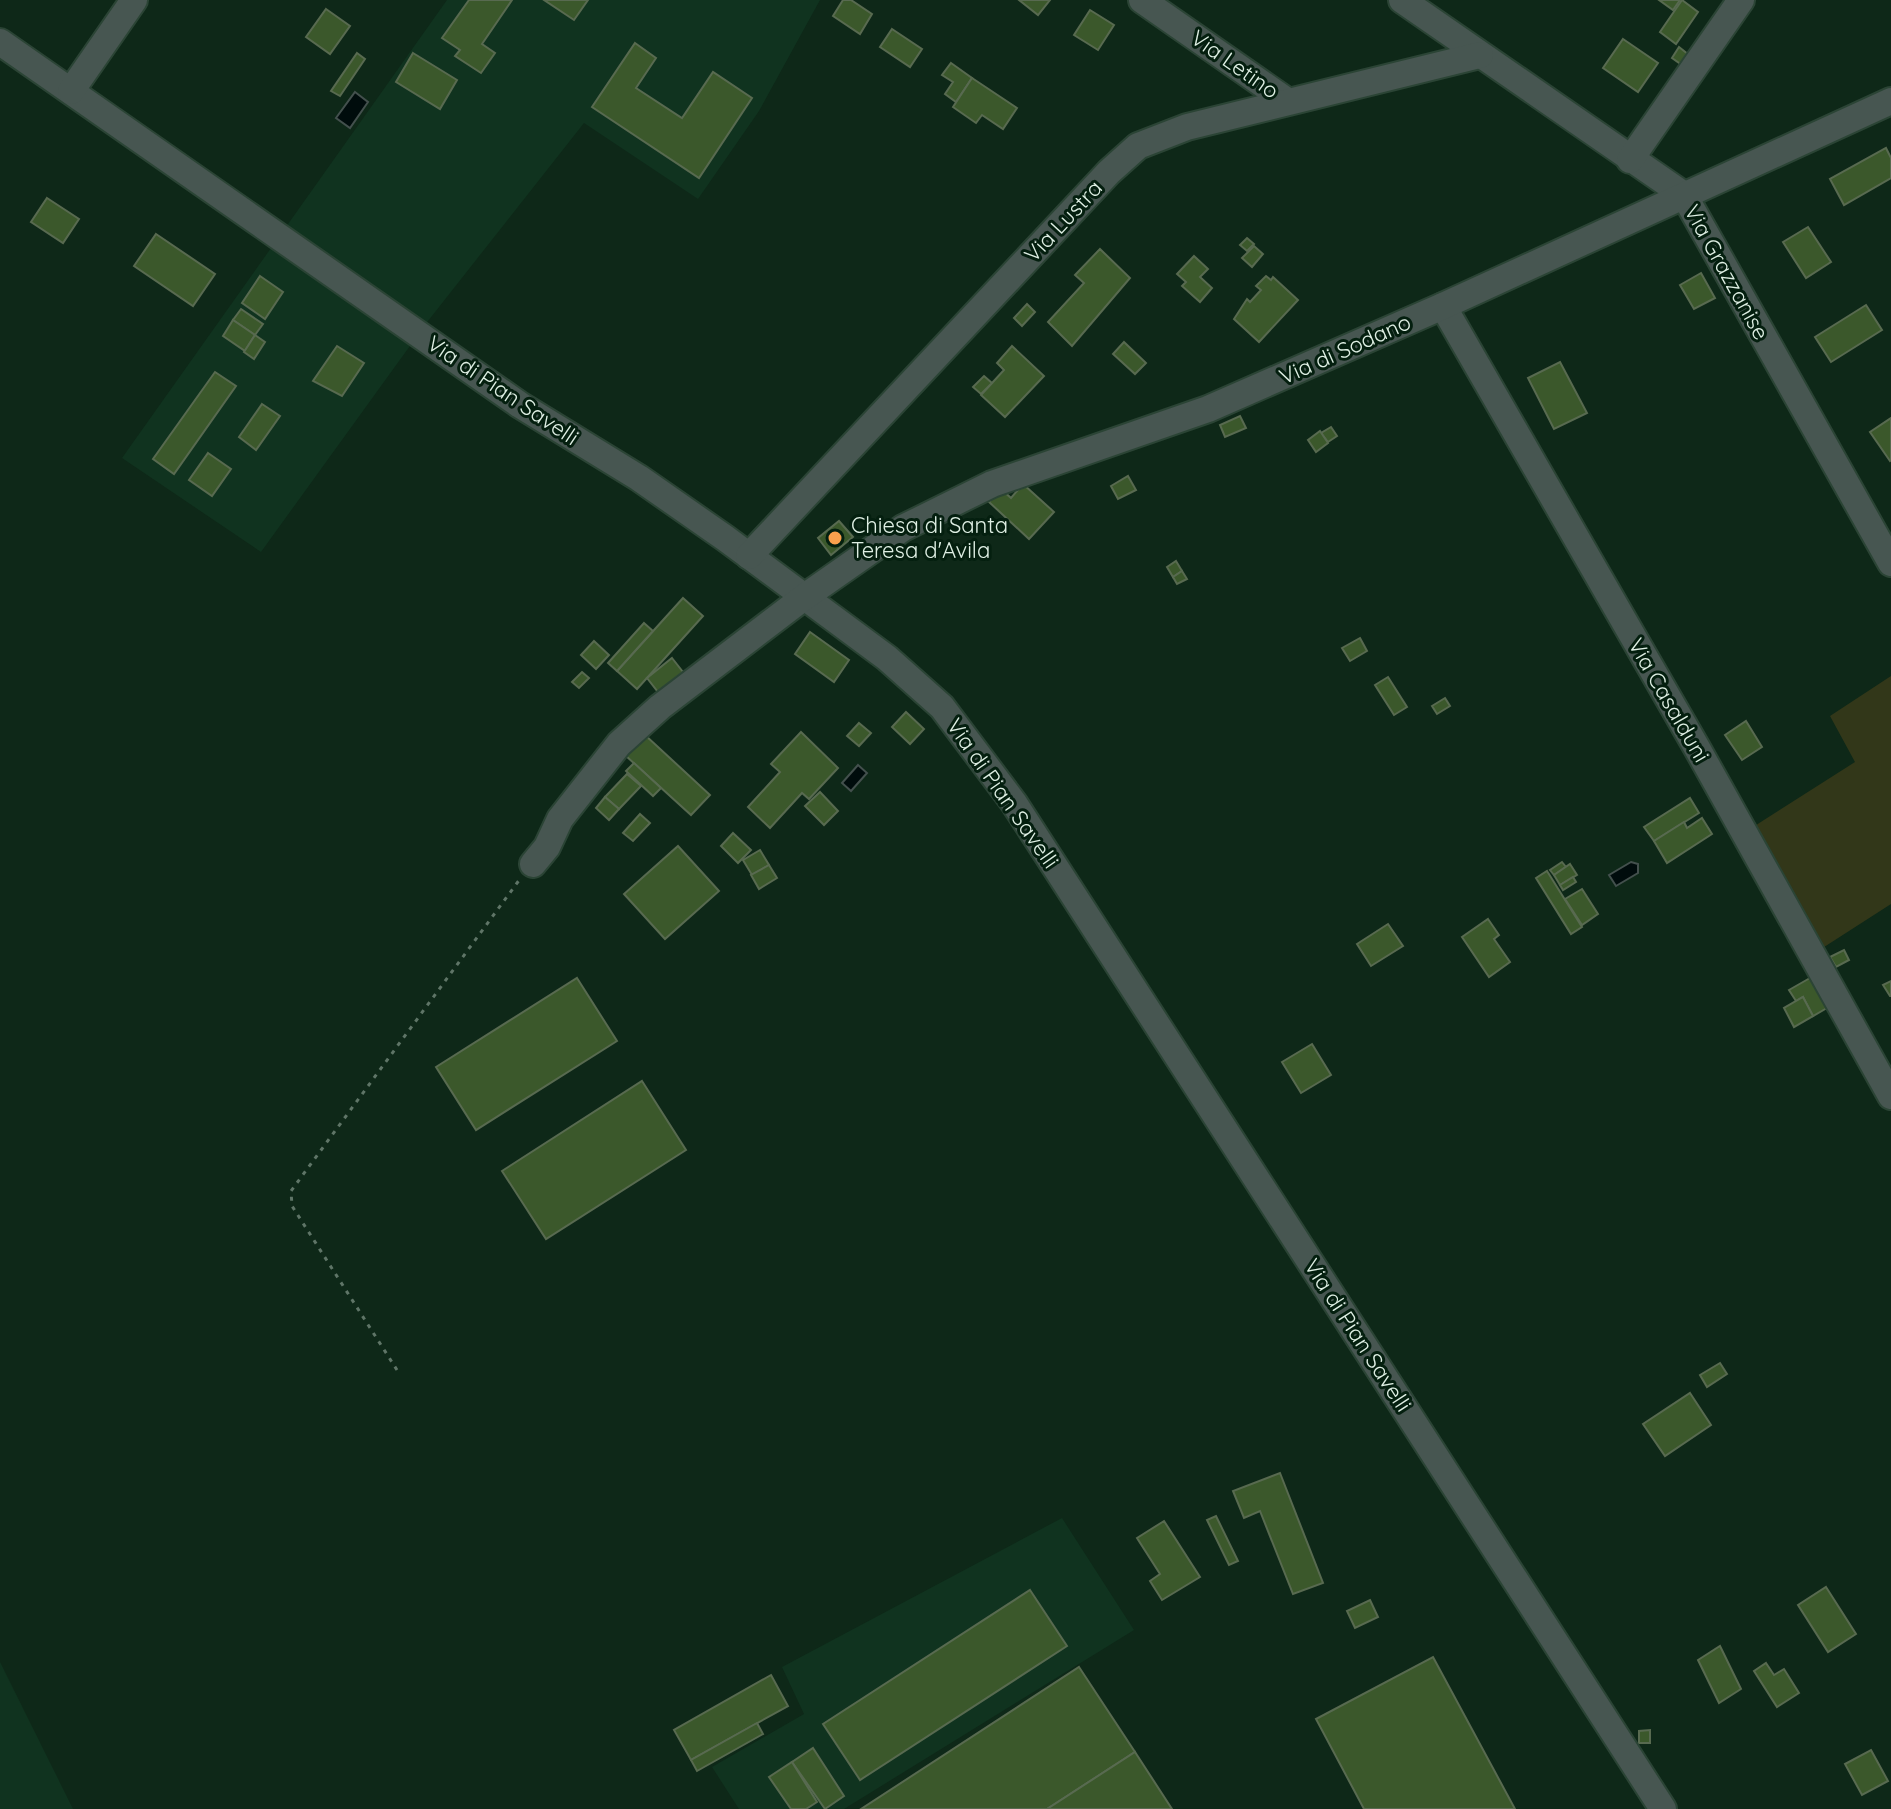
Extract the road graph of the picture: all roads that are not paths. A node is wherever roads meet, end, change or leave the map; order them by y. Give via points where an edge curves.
1 (134, 0) edge
2 (1142, 0) edge
3 (1402, 0) edge
4 (1741, 0) edge
5 (0, 42) edge
6 (1480, 55) junction
7 (71, 91) junction
8 (1287, 101) junction
9 (1891, 101) edge
10 (1630, 160) junction
11 (1684, 195) junction
12 (1443, 306) junction
13 (749, 556) junction
14 (1891, 563) edge
15 (803, 598) junction
16 (533, 864) road end
17 (1891, 1096) edge
18 (1663, 1809) edge

1 - 7 street
2 - 8 street, Via Letino
3 - 6 street, Via Grazzanise
4 - 10 street
5 - 7 street, Via di Pian Savelli
6 - 8 street, Via Lustra
6 - 10 street, Via Grazzanise
7 - 13 street, Via di Pian Savelli via 520,405 639,478
8 - 13 street, Via Lustra via 1177,130 1132,150
9 - 11 street, Via di Sodano
10 - 11 street, Via Grazzanise
11 - 12 street, Via di Sodano
11 - 14 street, Via Grazzanise
12 - 15 street, Via di Sodano via 1184,419 971,493 880,542
12 - 17 street, Via Casalduni
13 - 15 street, Via di Pian Savelli
15 - 16 street, Via di Sodano via 619,744 560,819
15 - 18 street, Via di Pian Savelli via 925,690 996,776

